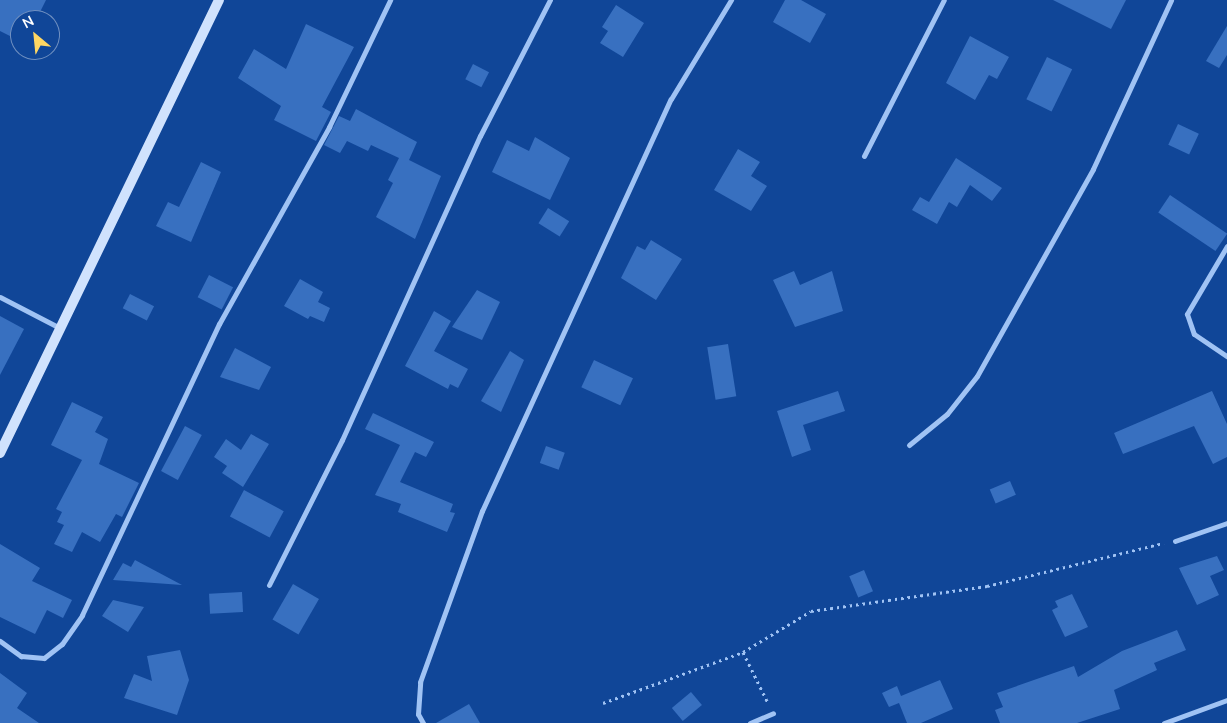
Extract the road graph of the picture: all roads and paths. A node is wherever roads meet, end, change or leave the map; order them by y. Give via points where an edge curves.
1 (219, 0) edge
2 (390, 0) edge
3 (550, 0) edge
4 (731, 0) edge
5 (944, 0) edge
6 (1171, 0) edge
7 (864, 156) dead end
8 (1227, 246) edge
9 (0, 297) edge
10 (60, 328) junction
11 (1227, 356) edge
12 (909, 445) dead end
13 (0, 453) edge
14 (1227, 523) edge
15 (1174, 541) joint
16 (269, 585) dead end
17 (0, 641) edge
18 (743, 652) junction
19 (1227, 700) edge
20 (603, 703) dead end
21 (773, 713) joint
22 (424, 723) edge
23 (750, 723) edge
24 (1164, 723) edge

1 - 10 street
2 - 17 street via 329,127 219,324 82,616 62,644 44,658 21,656
3 - 16 street via 480,136 342,440
4 - 22 street via 671,99 482,510 420,682 417,701
5 - 7 street
6 - 12 street via 1093,170 977,376 947,414
8 - 11 street via 1187,314 1194,334
9 - 10 street
10 - 13 street
14 - 15 street
15 - 18 path via 987,586 811,611
18 - 20 path
18 - 21 path
19 - 24 street
21 - 23 street

